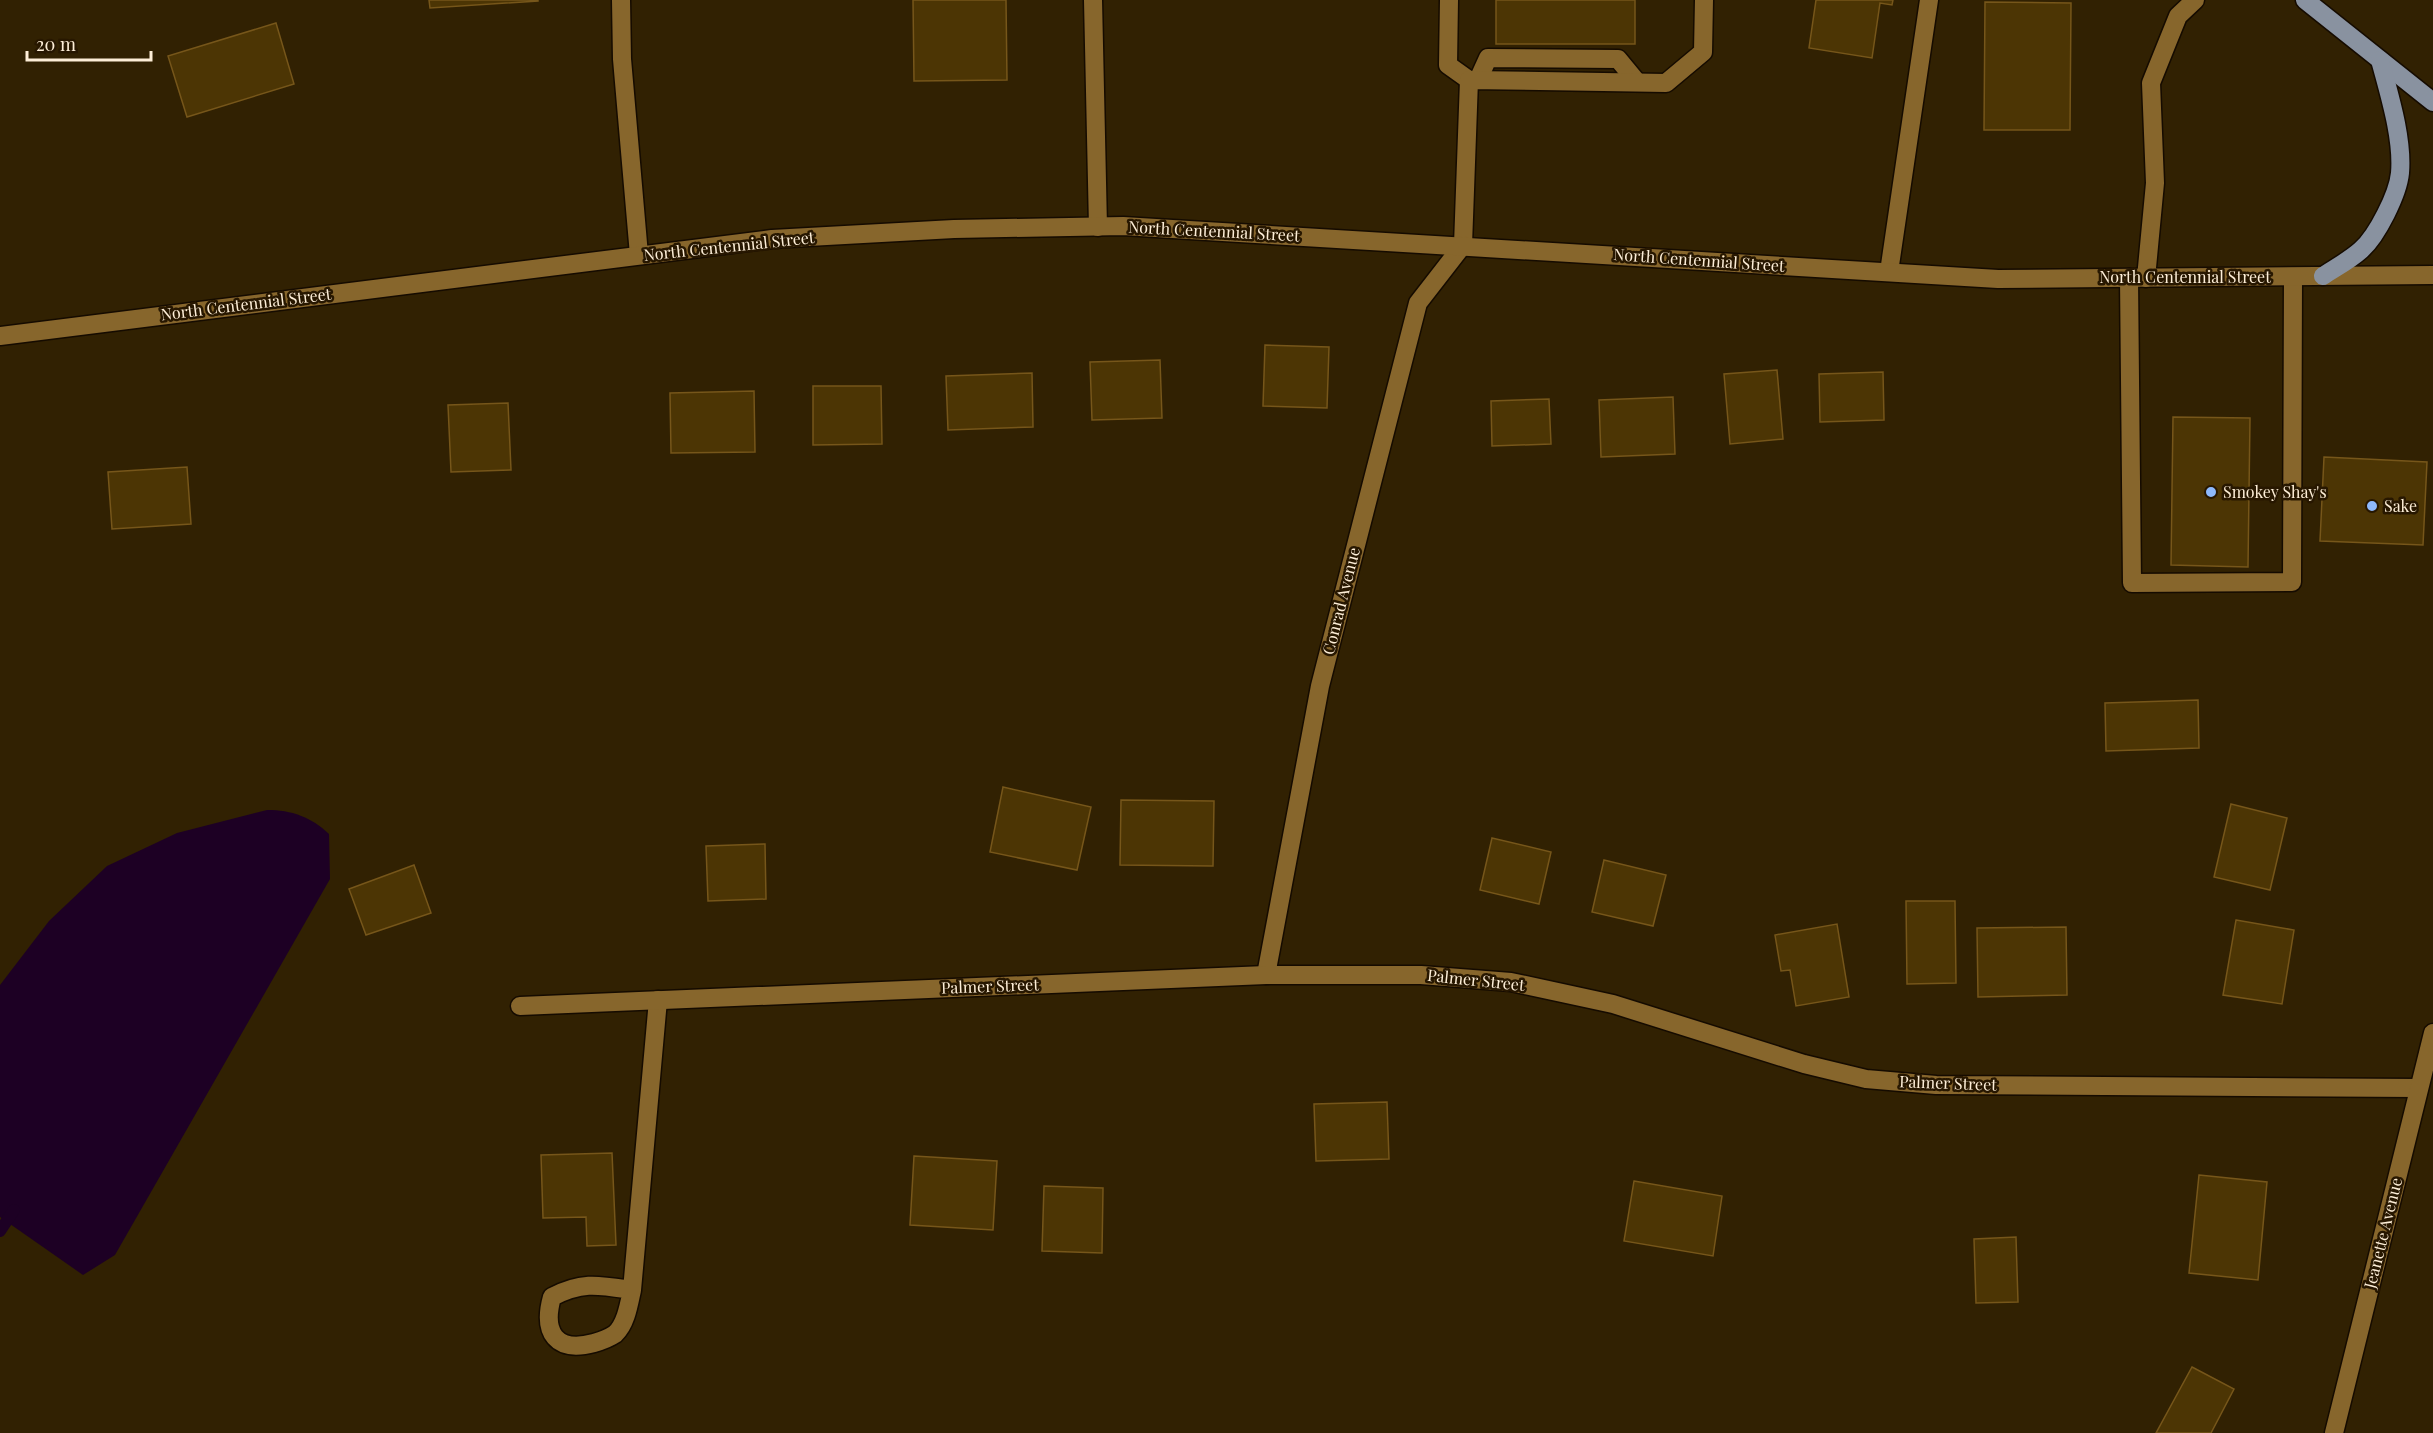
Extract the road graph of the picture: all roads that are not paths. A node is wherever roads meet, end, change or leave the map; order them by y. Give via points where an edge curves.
1 (621, 0) edge
2 (1093, 0) edge
3 (1449, 0) edge
4 (1704, 0) edge
5 (1929, 0) edge
6 (2194, 0) edge
7 (2304, 0) edge
8 (2380, 60) junction
9 (1473, 80) junction
10 (2433, 102) edge
11 (1098, 227) junction
12 (1463, 245) junction
13 (639, 255) junction
14 (1889, 272) junction
15 (2433, 275) edge
16 (2323, 276) junction
17 (2293, 277) junction
18 (2138, 278) junction
19 (0, 336) edge
20 (1266, 975) junction
21 (658, 1000) junction
22 (520, 1006) dead end
23 (2433, 1033) edge
24 (2418, 1088) junction
25 (632, 1290) junction
26 (2334, 1433) edge

1 - 13 street via 622,59
2 - 11 street
3 - 9 street via 1448,65
4 - 9 street via 1703,52 1666,83
5 - 14 street
6 - 18 street via 2178,16 2151,82 2155,183
7 - 8 main road
8 - 10 main road
8 - 16 main road via 2395,119 2400,174 2375,234 2361,250
9 - 12 street
11 - 12 street, North Centennial Street
11 - 13 street, North Centennial Street via 954,229 772,239
12 - 14 street, North Centennial Street
12 - 20 street, Conrad Avenue via 1418,303 1320,686
13 - 19 street, North Centennial Street
14 - 18 street, North Centennial Street via 1998,279
15 - 16 street, North Centennial Street
16 - 17 street, North Centennial Street
17 - 18 street, North Centennial Street
17 - 18 street via 2292,582 2132,583
20 - 21 street, Palmer Street
20 - 24 street, Palmer Street via 1421,975 1511,982 1613,1004 1804,1064 1866,1079 1936,1085
21 - 22 street, Palmer Street
21 - 25 street
23 - 24 street, Jeanette Avenue
24 - 26 street, Jeanette Avenue
25 - 25 street via 624,1321 616,1333 584,1346 569,1347 556,1340 548,1313 552,1298 569,1288 594,1284

